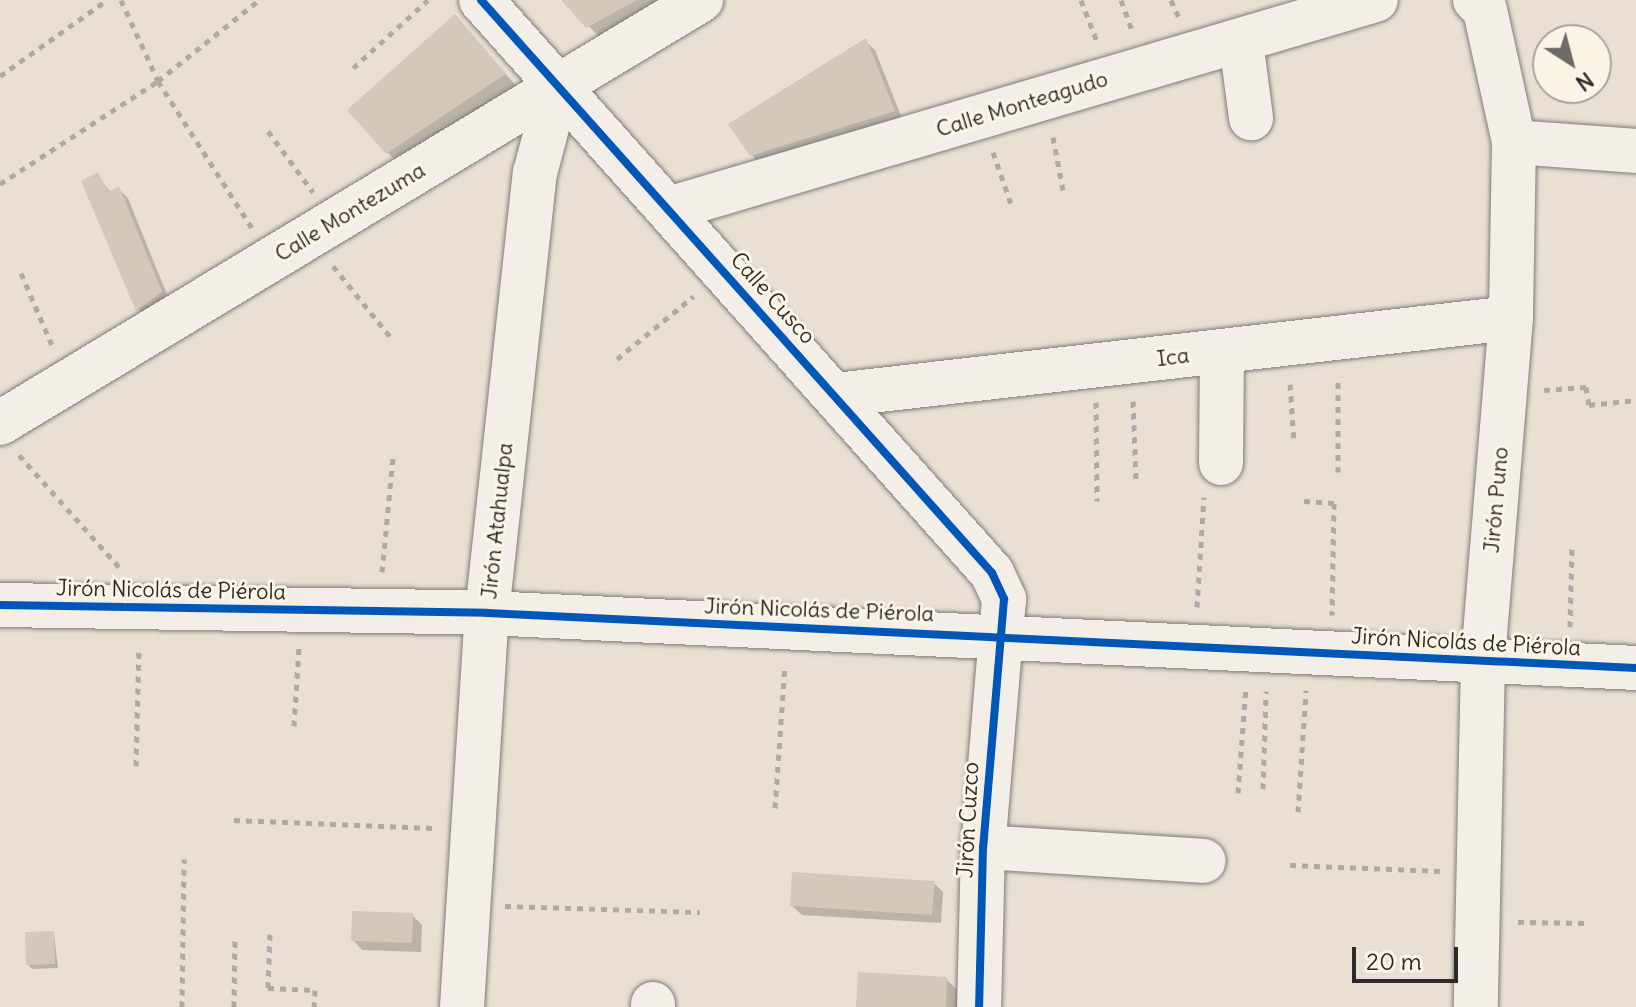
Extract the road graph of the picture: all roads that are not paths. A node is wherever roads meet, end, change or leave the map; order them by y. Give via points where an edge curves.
1 (481, 0) edge
2 (701, 0) edge
3 (1376, 0) edge
4 (1475, 0) edge
5 (1241, 41) junction
6 (558, 86) junction
7 (1251, 118) dead end
8 (1514, 142) junction
9 (1636, 151) edge
10 (668, 209) junction
11 (1511, 318) junction
12 (1222, 351) junction
13 (836, 395) junction
14 (5, 434) edge
15 (1213, 480) road end
16 (0, 605) edge
17 (487, 613) junction
18 (998, 636) junction
19 (1483, 661) junction
20 (1636, 668) edge
21 (983, 847) junction
22 (1204, 861) dead end
23 (462, 1007) edge
24 (979, 1007) edge
25 (1476, 1007) edge

1 - 6 street, Calle Cusco
2 - 6 street, Calle Montezuma
3 - 5 street, Calle Monteagudo
4 - 8 street, Jirón Puno via 1485,10
5 - 7 street
5 - 10 street, Calle Monteagudo
6 - 10 street, Calle Cusco
6 - 14 street, Calle Montezuma via 68,382
6 - 17 street, Jirón Atahualpa via 535,173
8 - 9 street
8 - 11 street, Jirón Puno
10 - 13 street, Calle Cusco
11 - 12 street, Ica
11 - 19 street, Jirón Puno
12 - 13 street, Ica
12 - 15 street
13 - 18 street, Calle Cusco via 992,573 1004,599
16 - 17 street, Jirón Nicolás de Piérola
17 - 18 street, Jirón Nicolás de Piérola
17 - 23 street, Jirón Atahualpa
18 - 19 street, Jirón Nicolás de Piérola
18 - 21 street, Jirón Cuzco
19 - 20 street, Jirón Nicolás de Piérola
19 - 25 street, Jirón Puno
21 - 22 street
21 - 24 street, Jirón Cuzco

